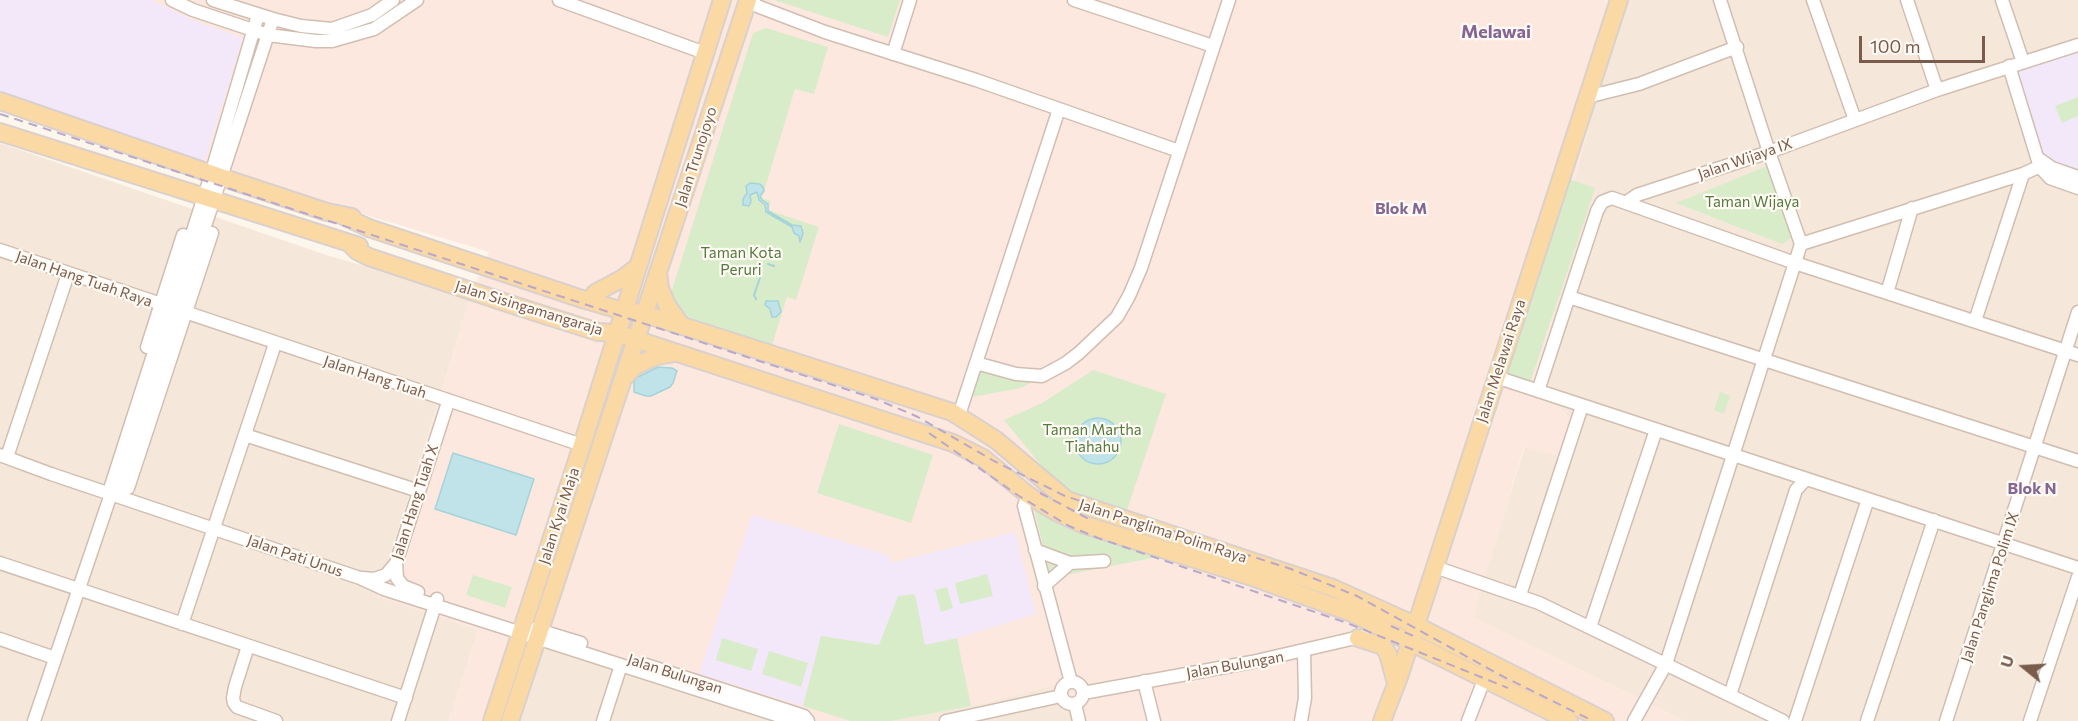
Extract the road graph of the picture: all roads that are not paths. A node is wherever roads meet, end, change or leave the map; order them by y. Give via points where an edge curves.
1 (172, 0) edge
2 (213, 0) edge
3 (393, 0) edge
4 (417, 0) edge
5 (559, 0) edge
6 (722, 0) edge
7 (910, 0) edge
8 (1074, 0) edge
9 (1229, 0) edge
10 (1619, 0) edge
11 (1720, 0) edge
12 (1813, 0) edge
13 (1907, 0) edge
14 (2002, 0) edge
15 (750, 4) edge
16 (258, 15) junction
17 (273, 19) junction
18 (254, 31) junction
19 (268, 35) junction
20 (2078, 45) edge
21 (1213, 46) junction
22 (1737, 47) junction
23 (705, 53) junction
24 (893, 54) junction
25 (2023, 62) junction
26 (2010, 66) junction
27 (1937, 90) junction
28 (1587, 97) junction
29 (0, 101) edge
30 (1059, 109) junction
31 (1855, 120) junction
32 (0, 132) edge
33 (1179, 151) junction
34 (1769, 152) junction
35 (2040, 162) junction
36 (2023, 174) junction
37 (2078, 177) edge
38 (2078, 188) edge
39 (211, 191) junction
40 (1627, 202) junction
41 (1912, 208) junction
42 (343, 216) junction
43 (1801, 244) junction
44 (0, 250) edge
45 (192, 254) junction
46 (1795, 264) junction
47 (636, 268) junction
48 (658, 271) junction
49 (68, 274) junction
50 (595, 293) junction
51 (1887, 293) junction
52 (1569, 297) junction
53 (624, 307) junction
54 (173, 309) junction
55 (2078, 312) edge
56 (642, 314) junction
57 (1975, 321) junction
58 (681, 326) junction
59 (616, 333) junction
60 (636, 339) junction
61 (275, 344) junction
62 (756, 349) junction
63 (2065, 350) junction
64 (674, 352) junction
65 (2078, 355) edge
66 (1764, 359) junction
67 (976, 363) junction
68 (151, 376) junction
69 (748, 376) junction
70 (1496, 377) junction
71 (622, 380) junction
72 (1538, 391) junction
73 (448, 402) junction
74 (1582, 406) junction
75 (959, 415) junction
76 (1656, 430) junction
77 (133, 433) junction
78 (245, 435) junction
79 (582, 445) junction
80 (2035, 447) junction
81 (1733, 456) junction
82 (2, 458) edge
83 (2078, 461) edge
84 (1793, 475) junction
85 (1806, 479) junction
86 (1796, 490) junction
87 (419, 491) junction
88 (107, 493) junction
89 (1028, 495) junction
90 (1868, 499) junction
91 (1934, 520) junction
92 (214, 529) junction
93 (2004, 542) junction
94 (1035, 550) junction
95 (1104, 561) dead end
96 (0, 563) edge
97 (396, 563) junction
98 (1070, 563) junction
99 (1435, 567) junction
100 (2078, 568) edge
101 (1282, 570) junction
102 (2078, 577) edge
103 (360, 578) junction
104 (1044, 586) junction
105 (1276, 586) junction
106 (78, 590) junction
107 (1520, 595) junction
108 (436, 602) junction
109 (1352, 613) junction
110 (182, 624) junction
111 (1415, 625) junction
112 (1590, 627) junction
113 (522, 630) junction
114 (1386, 630) junction
115 (539, 635) junction
116 (0, 639) edge
117 (1353, 639) junction
118 (1409, 642) junction
119 (248, 646) junction
120 (1304, 651) junction
121 (55, 658) junction
122 (1666, 664) junction
123 (621, 665) junction
124 (1484, 680) junction
125 (1144, 681) junction
126 (1071, 682) junction
127 (1396, 684) junction
128 (1083, 693) junction
129 (1730, 695) junction
130 (1061, 696) junction
131 (406, 698) junction
132 (1075, 704) junction
133 (802, 720) edge
134 (34, 721) edge
135 (276, 721) edge
136 (398, 721) edge
137 (492, 721) edge
138 (510, 721) edge
139 (603, 721) edge
140 (946, 721) edge
141 (1079, 721) edge
142 (1154, 721) edge
143 (1301, 721) edge
144 (1382, 721) edge
145 (1468, 721) edge
146 (1569, 721) edge
147 (1605, 721) edge
148 (1634, 721) edge
149 (1783, 721) edge
150 (1795, 721) edge
151 (1867, 721) edge
152 (1946, 721) edge
153 (2030, 721) edge

1 - 18 street
2 - 16 street
3 - 17 street via 372,15 332,29
4 - 19 street via 374,28 332,41
5 - 23 street
6 - 23 main road, Jalan Trunojoyo
7 - 24 street
8 - 21 street
9 - 21 street
10 - 28 main road, Jalan Melawai Raya
11 - 22 street
12 - 31 street
13 - 27 street
14 - 25 street
15 - 24 street
15 - 48 main road, Jalan Trunojoyo
16 - 17 street
16 - 18 street
17 - 19 street
18 - 19 street
18 - 39 street
19 - 39 street
20 - 25 street, Jalan Wijaya IX
21 - 33 street
22 - 28 street via 1639,84
22 - 34 street
23 - 47 main road, Jalan Trunojoyo
24 - 30 street
25 - 26 street, Jalan Wijaya IX
26 - 27 street, Jalan Wijaya IX
26 - 35 street
27 - 31 street, Jalan Wijaya IX
28 - 70 main road, Jalan Melawai Raya
29 - 39 main road, Jalan Sisingamangaraja
30 - 33 street
30 - 67 street
31 - 34 street, Jalan Wijaya IX
32 - 39 main road, Jalan Sisingamangaraja
33 - 67 street via 1141,268 1117,317 1066,363 1042,376 1016,374
34 - 40 street, Jalan Wijaya IX via 1637,195
34 - 43 street
35 - 36 street
35 - 37 street
35 - 38 street via 2050,178
36 - 41 street
36 - 57 street
39 - 42 main road, Jalan Sisingamangaraja
39 - 45 street
39 - 45 street
39 - 59 main road, Jalan Sisingamangaraja via 350,243 608,327
40 - 46 street
40 - 52 street, Jalan Wijaya IX via 1612,198 1602,202
41 - 43 street
41 - 51 street
42 - 50 main road, Jalan Sisingamangaraja via 370,221
42 - 53 main road, Jalan Sisingamangaraja via 369,228
43 - 46 street
44 - 49 street, Jalan Hang Tuah Raya
45 - 54 street
45 - 54 street
46 - 51 street
46 - 66 street
47 - 50 main road
47 - 53 main road, Jalan Trunojoyo
48 - 56 main road, Jalan Trunojoyo
48 - 58 main road via 667,305
49 - 54 street, Jalan Hang Tuah Raya
49 - 82 street
50 - 53 main road, Jalan Sisingamangaraja
51 - 57 street
52 - 66 street
52 - 72 street, Jalan Wijaya IX
53 - 56 main road, Jalan Panglima Polim Raya
53 - 59 main road, Jalan Kyai Maja
54 - 61 street, Jalan Hang Tuah
54 - 68 street
54 - 68 street
55 - 63 street, Jalan Panglima Polim IX
56 - 58 main road, Jalan Panglima Polim Raya
56 - 60 main road, Jalan Kyai Maja
57 - 63 street
58 - 62 main road, Jalan Panglima Polim Raya
59 - 60 main road, Jalan Panglima Polim Raya
59 - 79 main road, Jalan Kyai Maja
60 - 64 main road, Jalan Panglima Polim Raya
60 - 71 main road, Jalan Kyai Maja
61 - 73 street, Jalan Hang Tuah
61 - 78 street
62 - 69 main road
62 - 75 main road, Jalan Panglima Polim Raya
63 - 65 street
63 - 80 street, Jalan Panglima Polim IX
64 - 69 main road, Jalan Panglima Polim Raya
64 - 71 main road via 635,366
66 - 80 street
66 - 81 street
67 - 75 street
68 - 77 street
68 - 77 street via 138,390
69 - 89 main road, Jalan Panglima Polim Raya via 953,442 997,468
70 - 72 street
70 - 99 main road, Jalan Melawai Raya
71 - 115 main road, Jalan Kyai Maja
72 - 74 street
73 - 79 street, Jalan Hang Tuah
73 - 87 street, Jalan Hang Tuah X
74 - 76 street
74 - 107 street
75 - 101 main road, Jalan Panglima Polim Raya via 996,440 1067,500
76 - 81 street
76 - 112 street
77 - 88 street via 121,482
78 - 87 street
78 - 92 street
79 - 113 main road, Jalan Kyai Maja
80 - 83 street
80 - 93 street, Jalan Panglima Polim IX
81 - 84 street
81 - 122 street
82 - 88 street, Jalan Pati Unus
84 - 85 street
84 - 86 street
85 - 86 street
85 - 90 street
86 - 129 street
87 - 97 street, Jalan Hang Tuah X
88 - 92 street, Jalan Pati Unus
88 - 106 street
89 - 94 street via 1024,507
89 - 105 main road, Jalan Panglima Polim Raya via 1042,506 1082,524
90 - 91 street
90 - 150 street
91 - 93 street
91 - 151 street
92 - 103 street, Jalan Pati Unus
92 - 110 street
93 - 100 street
93 - 152 street, Jalan Panglima Polim IX
94 - 98 street
94 - 104 street
95 - 98 street
96 - 106 street
97 - 103 street, Jalan Hang Tuah X via 386,575
97 - 108 street, Jalan Pati Unus via 403,586
98 - 104 street
99 - 107 street
99 - 111 main road, Jalan Melawai Raya
101 - 105 main road
101 - 111 main road, Jalan Panglima Polim Raya
102 - 153 street
103 - 108 street, Jalan Pati Unus via 384,589
104 - 126 street
105 - 109 main road, Jalan Panglima Polim Raya
106 - 110 street
106 - 121 street
107 - 112 street
108 - 113 street, Jalan Pati Unus
108 - 131 street
109 - 114 main road, Jalan Panglima Polim Raya
109 - 117 main road
110 - 119 street
111 - 118 main road, Jalan Melawai Raya
111 - 147 main road, Jalan Panglima Polim Raya
112 - 122 street
113 - 115 street, Jalan Pati Unus
113 - 137 main road, Jalan Kyai Maja
114 - 117 street, Jalan Bulungan
114 - 118 main road, Jalan Panglima Polim Raya
115 - 123 street, Jalan Bulungan
115 - 133 street, Jalan Bulungan
115 - 138 main road, Jalan Kyai Maja
116 - 121 street
117 - 120 street, Jalan Bulungan
117 - 127 main road via 1383,646
118 - 124 main road, Jalan Panglima Polim Raya
118 - 127 main road, Jalan Melawai Raya
119 - 131 street
119 - 135 street via 234,703
120 - 125 street, Jalan Bulungan
120 - 143 street via 1305,698
121 - 134 street
122 - 129 street
122 - 148 street
123 - 133 street, Jalan Bulungan
123 - 139 street
124 - 145 street
124 - 146 main road, Jalan Panglima Polim Raya
125 - 128 street, Jalan Bulungan
125 - 142 street
126 - 128 street via 1079,685
126 - 130 street via 1062,687
127 - 144 main road, Jalan Melawai Raya
128 - 132 street
129 - 149 street
130 - 132 street via 1066,703
130 - 140 street
131 - 136 street
132 - 141 street

